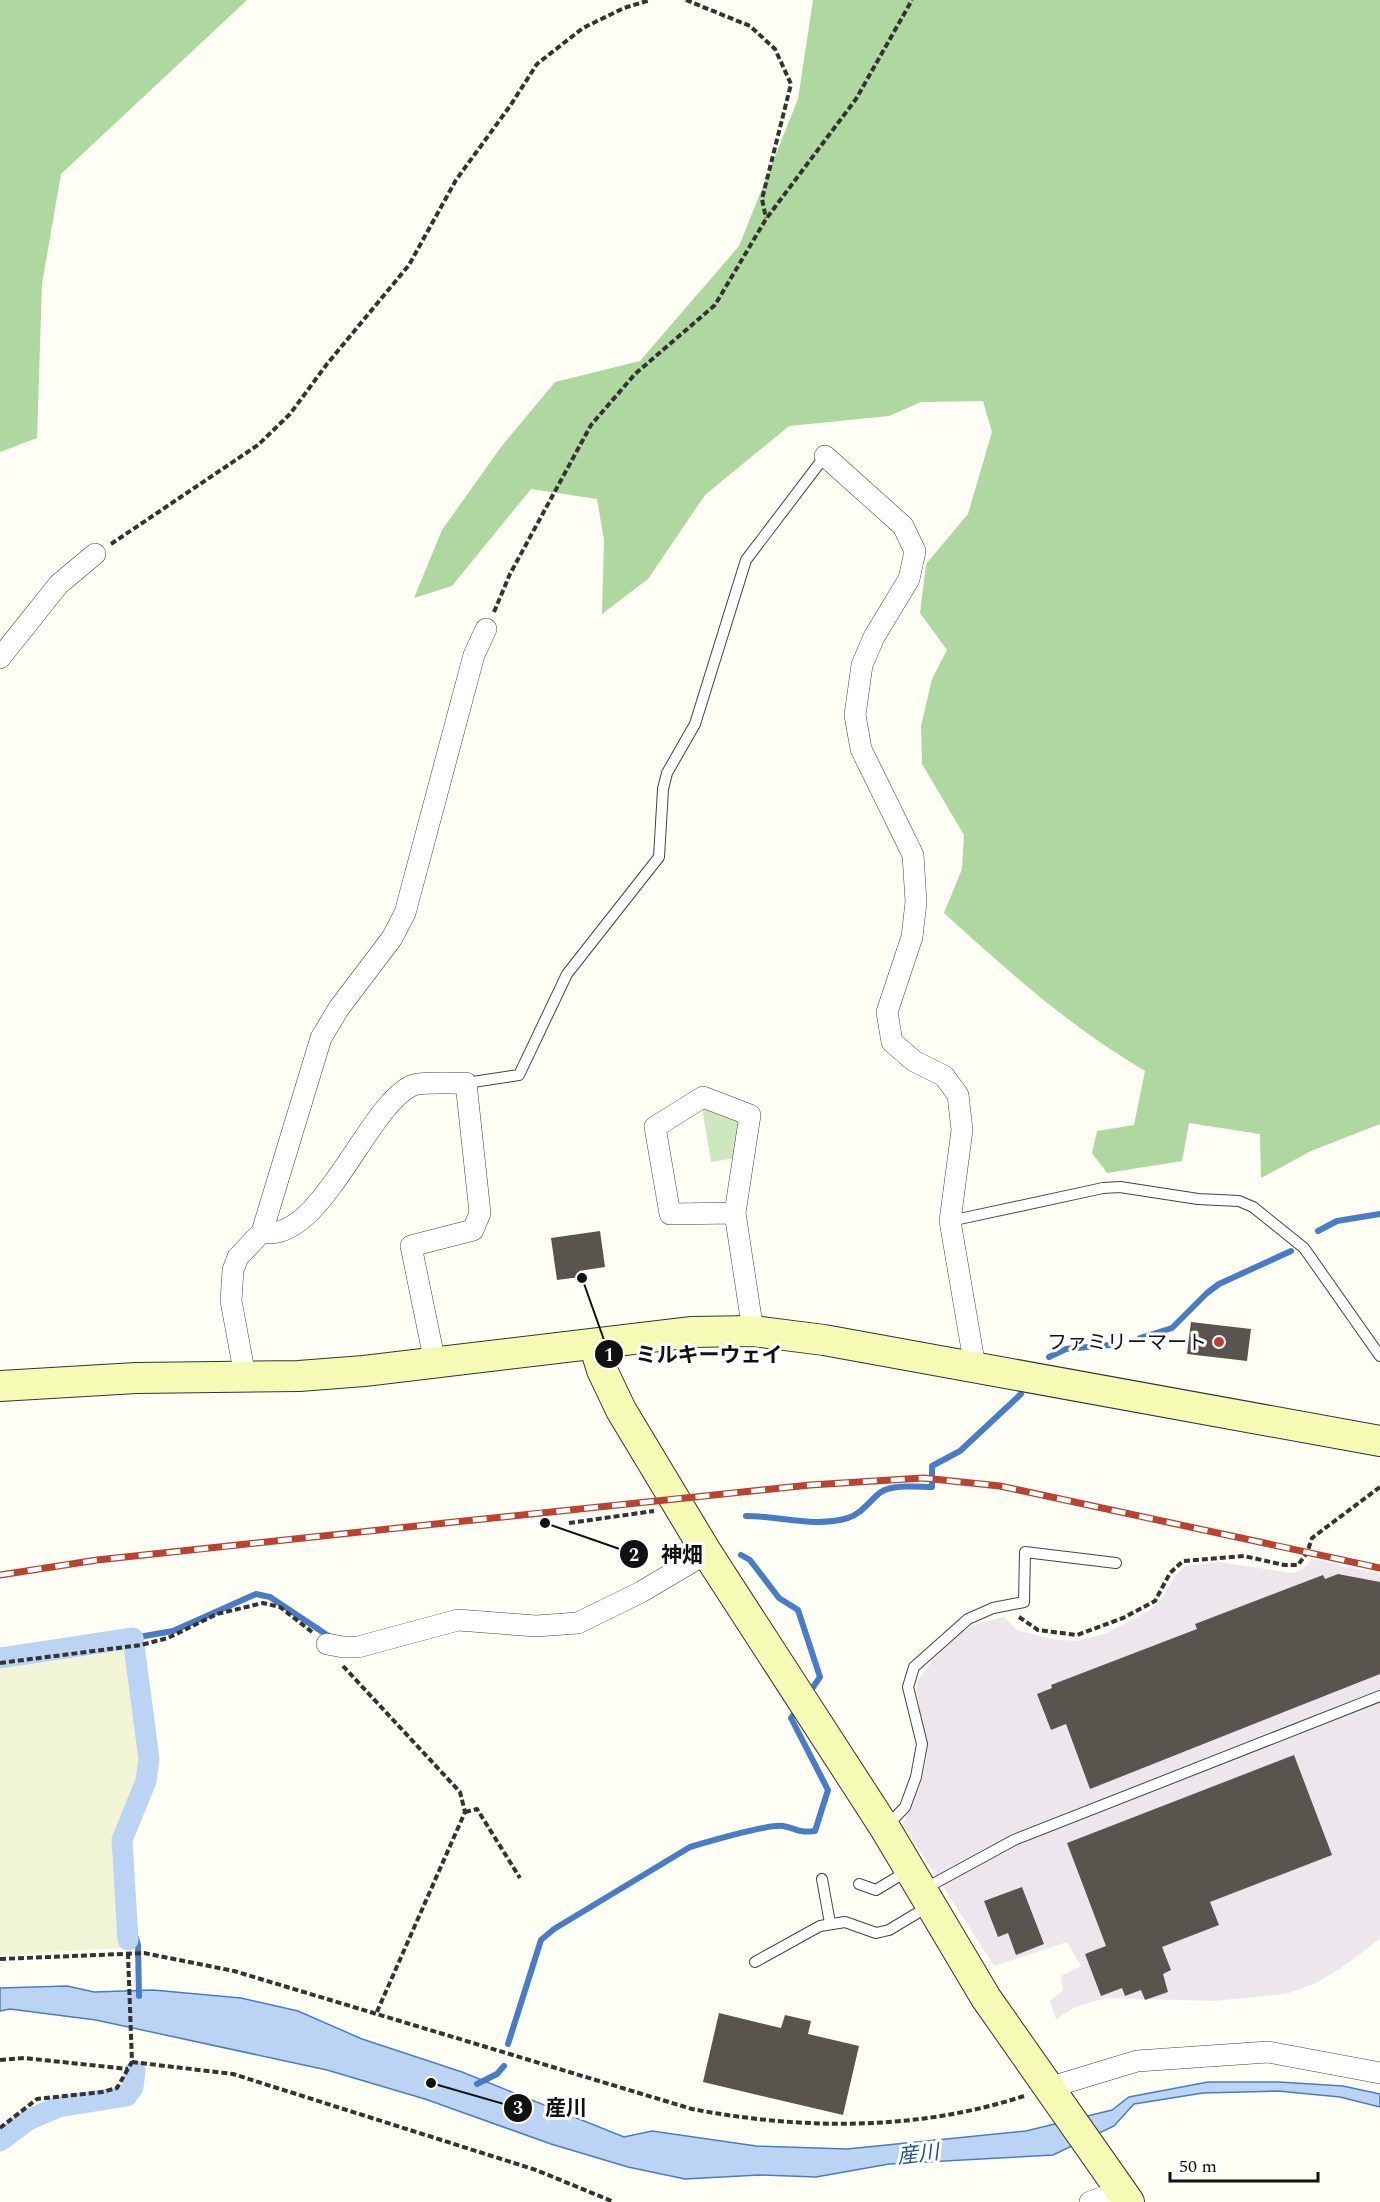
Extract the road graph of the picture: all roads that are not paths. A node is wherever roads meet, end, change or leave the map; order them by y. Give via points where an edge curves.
1 (825, 456) joint
2 (95, 554) road end
3 (486, 629) road end
4 (0, 658) edge
5 (466, 1083) junction
6 (735, 1213) junction
7 (950, 1221) junction
8 (262, 1232) junction
9 (753, 1331) junction
10 (594, 1344) junction
11 (1380, 1356) edge
12 (435, 1363) junction
13 (975, 1367) junction
14 (245, 1376) junction
15 (0, 1386) edge
16 (1380, 1441) edge
17 (707, 1553) junction
18 (1116, 1563) dead end
19 (327, 1644) road end
20 (1380, 1696) edge
21 (885, 1828) junction
22 (822, 1879) dead end
23 (859, 1884) dead end
24 (920, 1889) junction
25 (830, 1923) junction
26 (755, 1962) dead end
27 (1380, 2073) edge
28 (1051, 2092) junction
29 (1122, 2192) edge
30 (1090, 2202) edge

1 - 5 lane via 746,560 695,724 667,773 660,857 567,974 519,1075
1 - 7 street via 903,526 915,551 909,579 862,665 855,715 861,749 914,855 916,902 912,937 886,1012 892,1042 914,1061 944,1076 958,1095 962,1130
2 - 4 street via 59,584
3 - 8 street via 474,655 405,913 392,938 321,1038
5 - 8 street via 411,1086 388,1107 345,1168 299,1222 286,1231
5 - 12 street via 480,1213 473,1230 411,1246
6 - 6 street via 750,1115 703,1097 655,1127 670,1214
6 - 9 street
7 - 11 lane via 1102,1188 1239,1201 1254,1207 1304,1248
7 - 13 street
8 - 14 street via 238,1257 231,1285
9 - 10 street via 692,1332
9 - 13 street
10 - 12 street
10 - 17 street via 621,1410
12 - 14 street via 364,1371
13 - 16 street
14 - 15 street
17 - 19 street via 578,1623 536,1626 458,1620 358,1647
17 - 21 street
18 - 21 lane via 1024,1552 1024,1602 968,1619 914,1667 908,1687 922,1744 905,1807
20 - 24 lane via 1014,1840
21 - 24 street
22 - 25 lane
23 - 24 lane via 876,1890
24 - 25 lane via 889,1930 876,1933 845,1922
24 - 28 street via 986,1998
25 - 26 lane
27 - 28 street via 1268,2052 1137,2061
28 - 29 street
29 - 30 street

